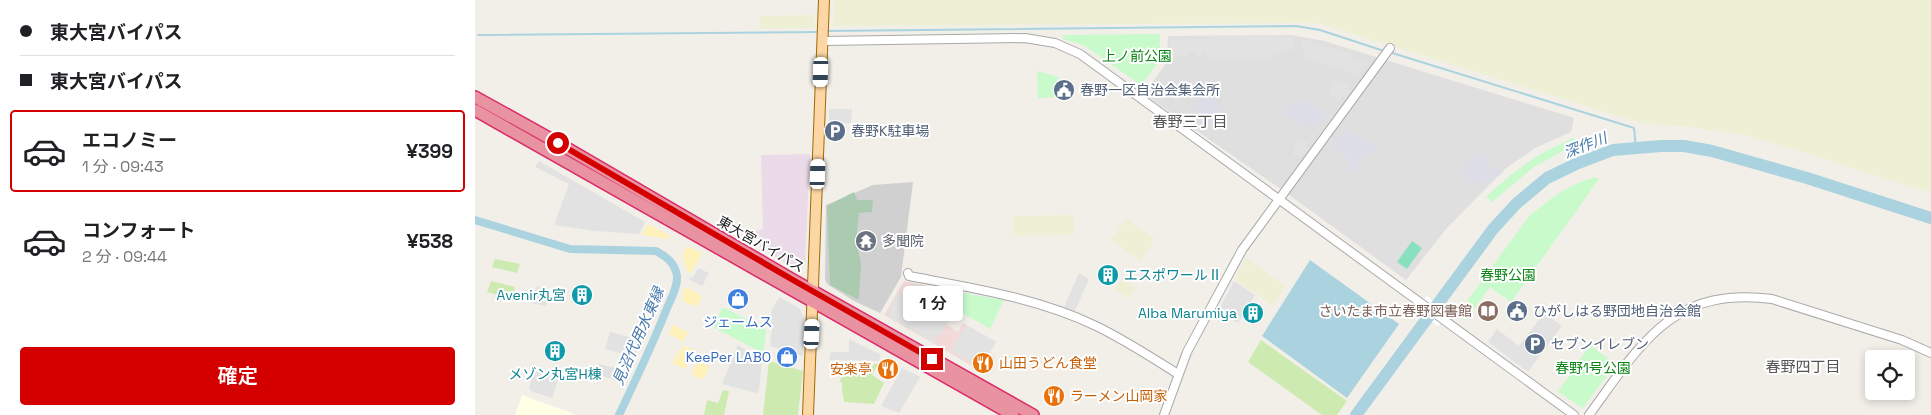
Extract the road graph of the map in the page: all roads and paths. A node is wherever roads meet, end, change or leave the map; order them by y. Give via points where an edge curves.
1 (824, 0) edge
2 (822, 41) junction
3 (1390, 48) dead end
4 (475, 97) edge
5 (475, 110) edge
6 (1279, 198) junction
7 (908, 273) dead end
8 (814, 296) junction
9 (1931, 353) edge
10 (1178, 374) junction
11 (808, 415) edge
12 (1013, 415) edge
13 (1033, 415) edge
14 (1164, 415) edge
15 (1574, 415) edge
16 (1589, 415) edge

1 - 2 main road
2 - 6 street via 1025,38 1055,44 1081,54
2 - 8 main road
3 - 6 street
4 - 8 highway, 東大宮バイパス
5 - 8 highway, 東大宮バイパス
6 - 10 street via 1242,250
6 - 15 street
7 - 10 street via 909,276 1009,296 1057,310 1131,344
8 - 11 main road
8 - 12 highway, 東大宮バイパス
8 - 13 highway, 東大宮バイパス
9 - 16 street via 1902,340 1772,300 1754,297 1720,299 1678,315 1651,334
10 - 14 street

